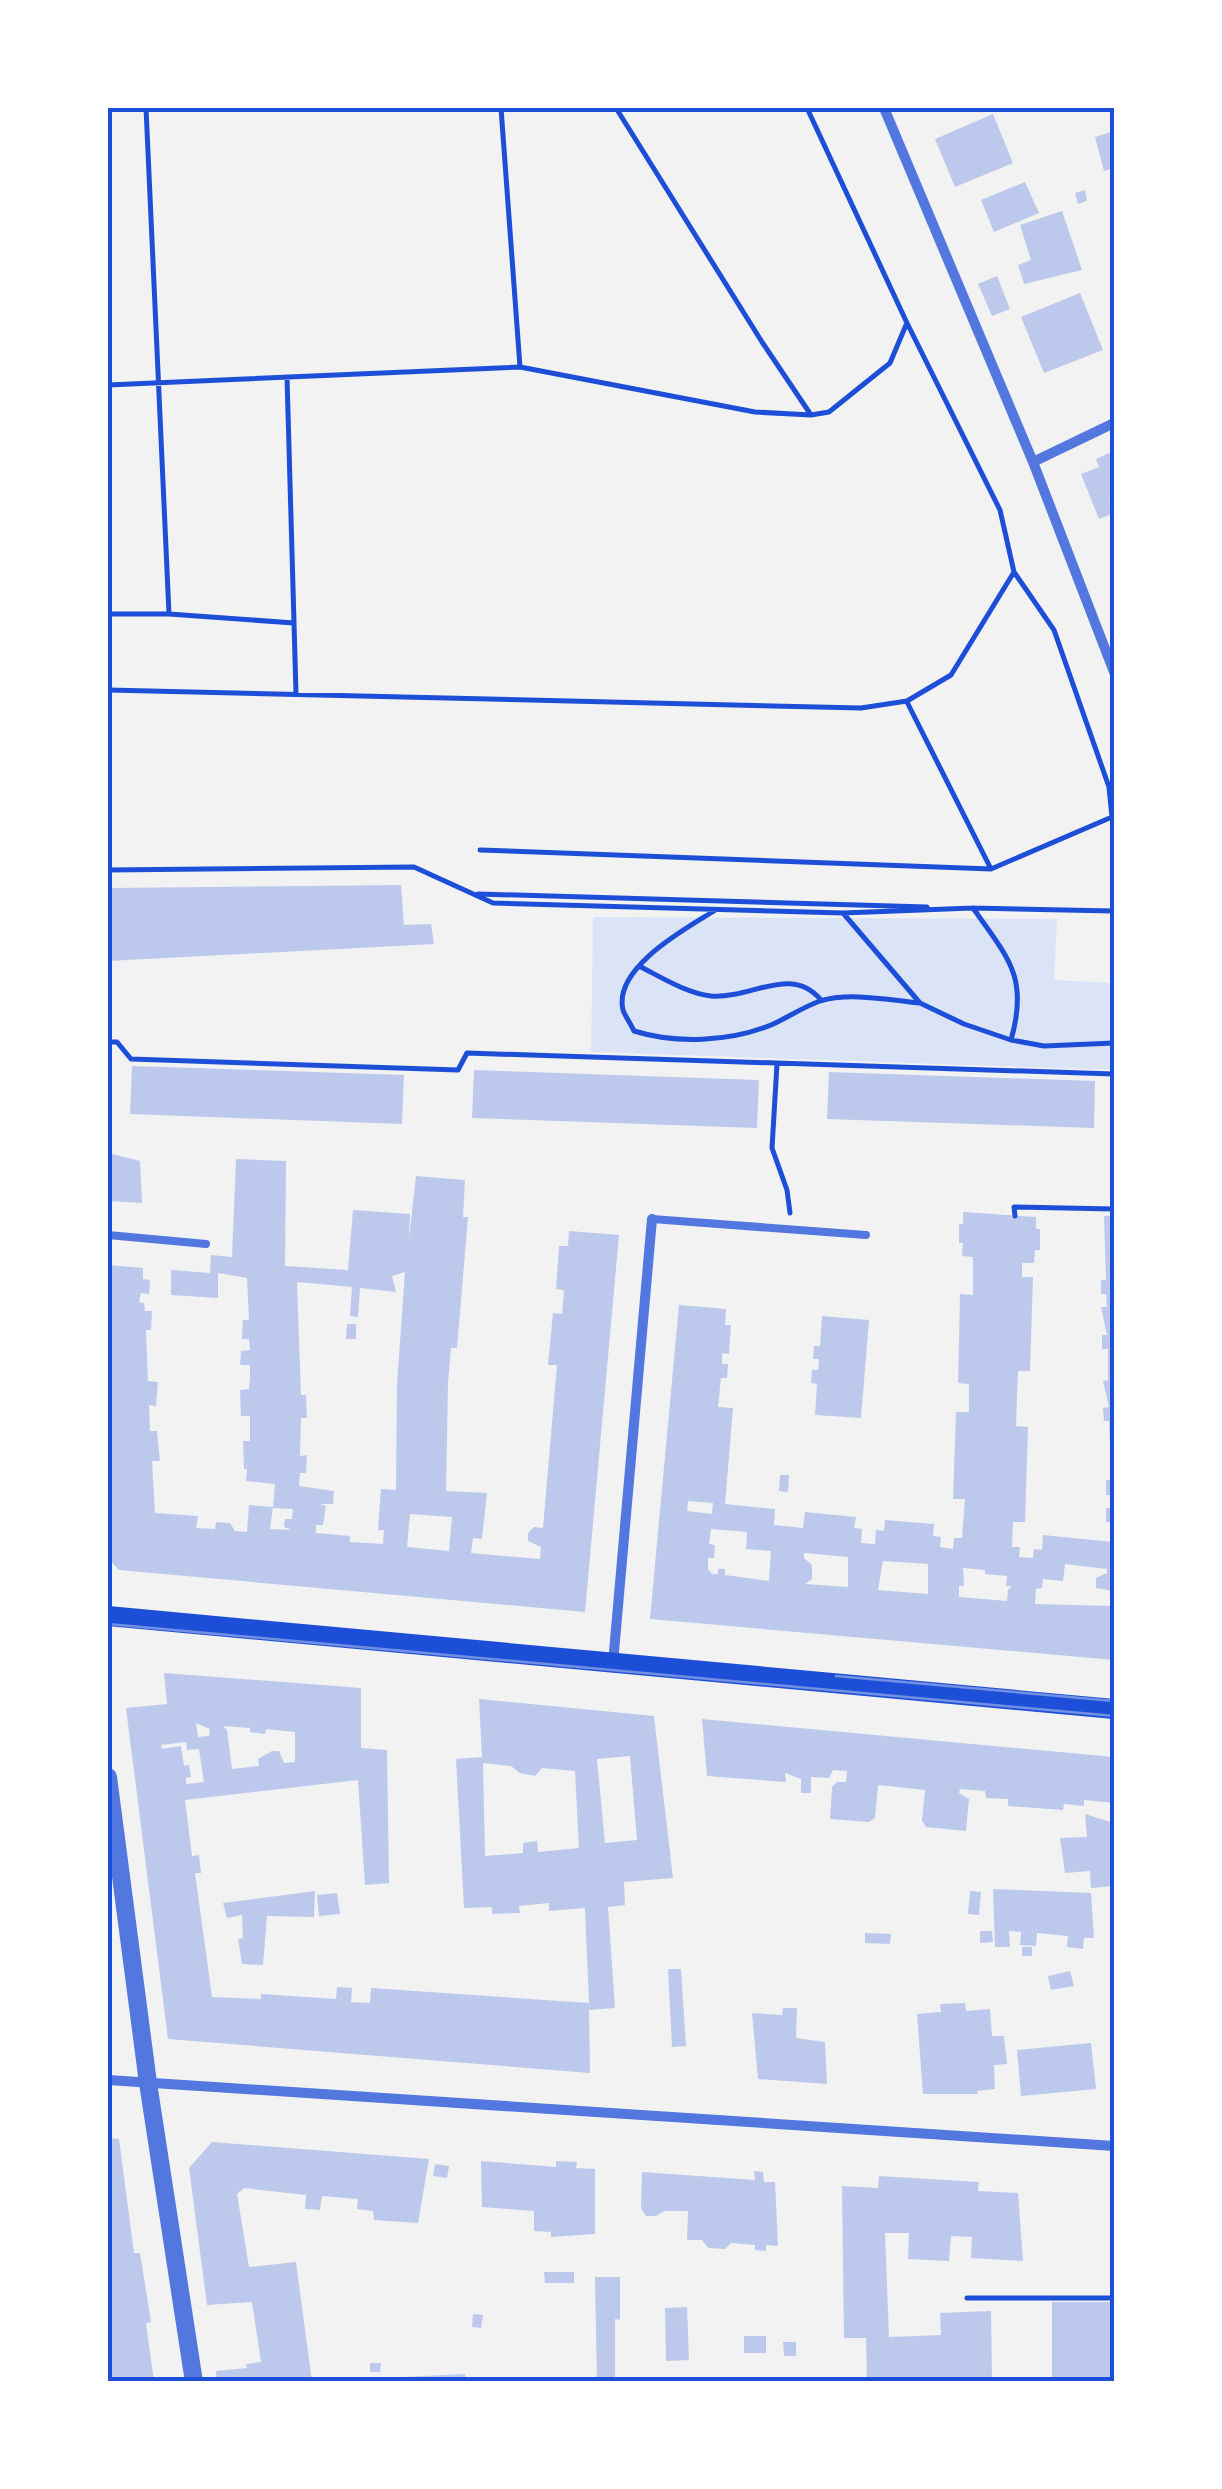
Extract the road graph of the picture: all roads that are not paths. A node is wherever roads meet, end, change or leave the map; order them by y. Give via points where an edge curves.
1 (884, 108) edge
2 (1114, 423) edge
3 (1033, 462) junction
4 (1114, 672) edge
5 (652, 1220) joint
6 (108, 1235) edge
7 (866, 1235) dead end
8 (206, 1244) dead end
9 (108, 1616) edge
10 (613, 1664) junction
11 (1114, 1709) edge
12 (108, 1777) edge
13 (108, 2080) edge
14 (148, 2083) junction
15 (1114, 2146) edge
16 (194, 2382) edge

1 - 3 street
2 - 3 street
3 - 4 street
5 - 7 lane
5 - 10 street
6 - 8 lane
9 - 10 main road
10 - 11 main road
12 - 14 street
13 - 14 street
14 - 15 street
14 - 16 street

